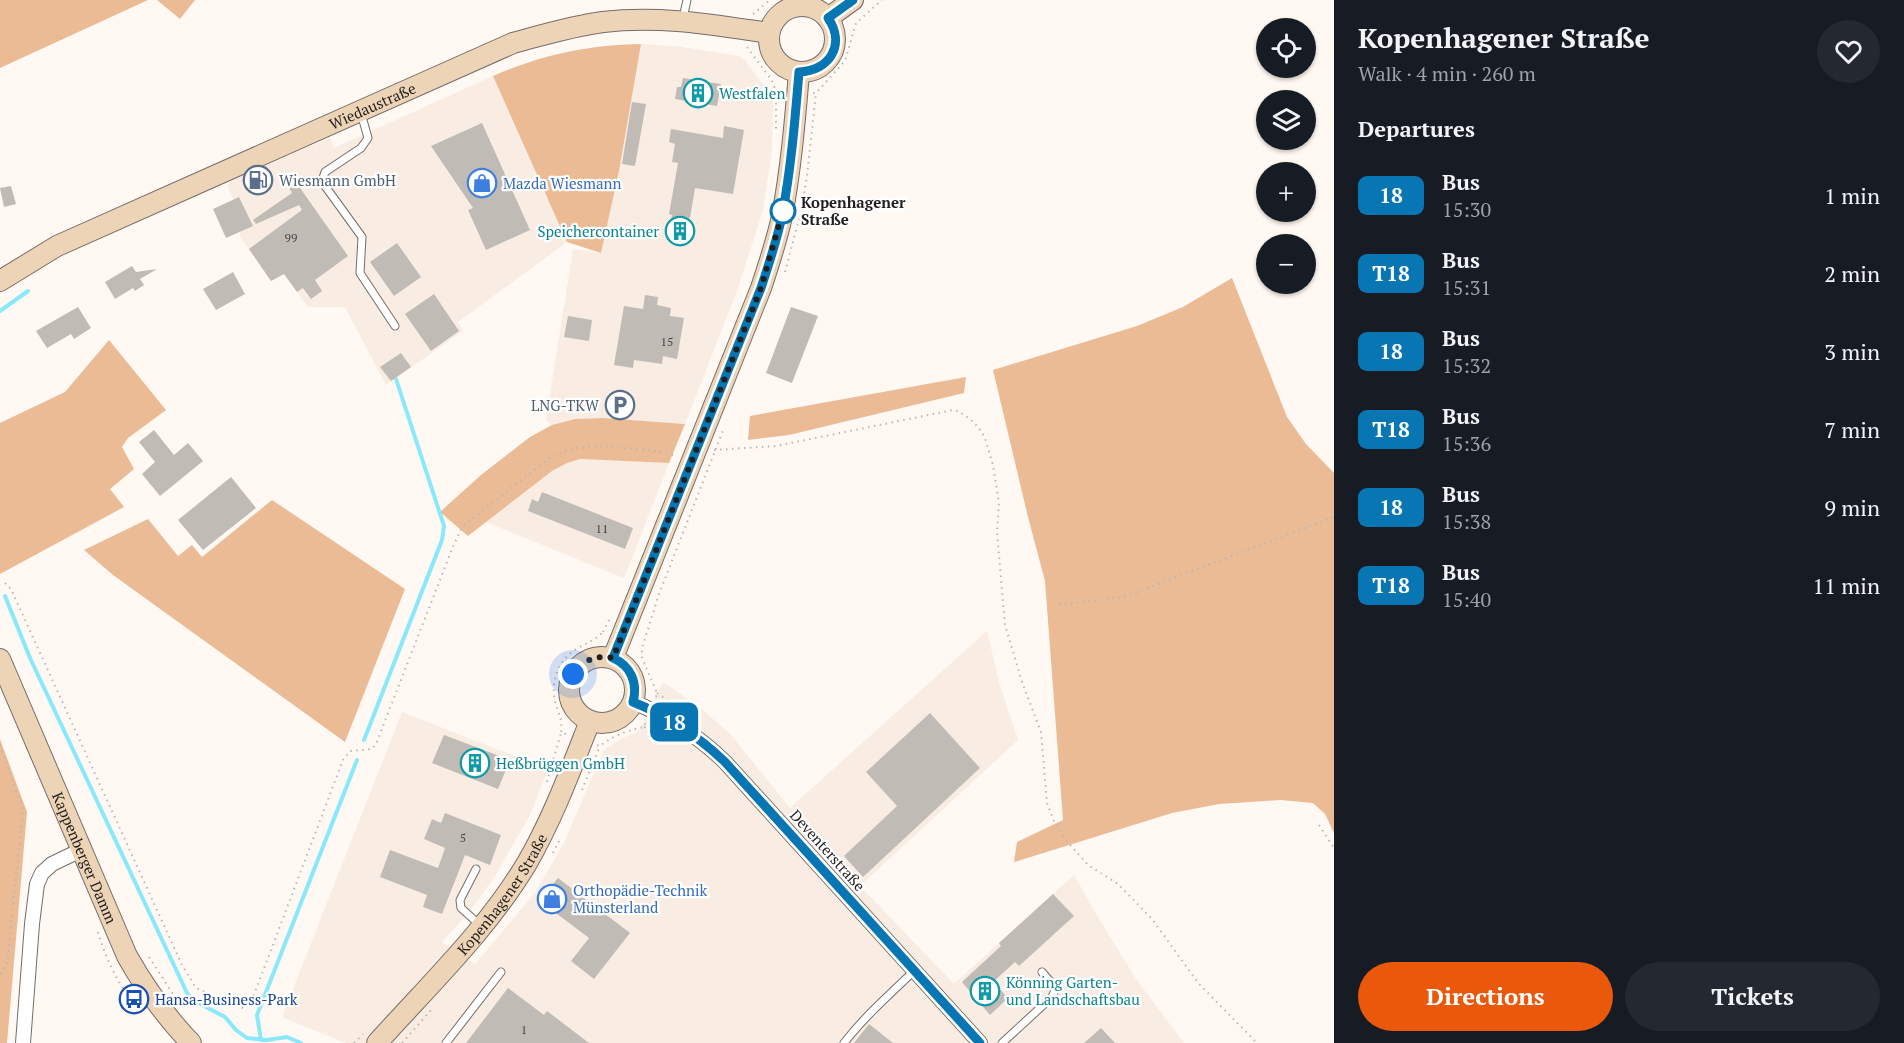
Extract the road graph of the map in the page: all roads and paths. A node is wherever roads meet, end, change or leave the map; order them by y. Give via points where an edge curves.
1 (687, 0) edge
2 (852, 0) edge
3 (882, 0) edge
4 (828, 18) junction
5 (682, 21) junction
6 (856, 23) dead end
7 (769, 33) junction
8 (799, 72) junction
9 (776, 91) dead end
10 (360, 110) junction
11 (776, 133) dead end
12 (0, 281) edge
13 (395, 326) dead end
14 (695, 454) junction
15 (1334, 517) edge
16 (5, 583) dead end
17 (1059, 605) dead end
18 (612, 613) dead end
19 (602, 633) junction
20 (621, 640) junction
21 (613, 658) junction
22 (0, 659) edge
23 (642, 705) junction
24 (590, 721) junction
25 (583, 740) junction
26 (0, 745) edge
27 (1319, 825) dead end
28 (1334, 848) edge
29 (81, 850) junction
30 (476, 869) dead end
31 (482, 926) junction
32 (149, 957) dead end
33 (914, 970) junction
34 (501, 972) dead end
35 (1042, 972) dead end
36 (0, 976) edge
37 (181, 1006) dead end
38 (22, 1043) edge
39 (191, 1043) edge
40 (377, 1043) edge
41 (446, 1043) edge
42 (844, 1043) edge
43 (980, 1043) edge
44 (1002, 1043) edge
45 (1257, 1043) edge

1 - 5 lane
2 - 4 main road
3 - 6 path
4 - 7 main road via 816,8 795,6 777,17
4 - 8 main road via 835,33 832,54 818,69
5 - 7 main road, Wiedaustraße
5 - 10 main road, Wiedaustraße via 605,22 563,29 513,43
7 - 8 main road via 773,56 789,70
8 - 14 main road via 784,202 771,257
9 - 11 path
10 - 12 main road, Wiedaustraße via 57,246
10 - 13 lane via 368,138 361,148 325,172 323,178 362,237 360,273
14 - 16 path via 598,446 570,449 548,459 462,527 376,744 372,749 350,751 343,760 252,1000 243,1008 196,988 182,965
14 - 20 main road
14 - 45 path via 776,446 953,410 970,418 985,438 993,465 999,503 997,532 1005,625 1041,732 1047,803 1054,821 1088,865 1118,884 1152,919 1199,984
15 - 17 path via 1124,597
18 - 19 path
19 - 20 path
19 - 25 path via 569,654 556,676 555,701 562,717 561,733
20 - 21 main road
20 - 23 path via 642,648 642,658 657,693
21 - 23 main road via 632,675
21 - 24 main road via 588,660 573,674 573,706
22 - 29 main road, Kappenberger Damm
23 - 24 main road via 620,718
23 - 25 path via 644,727 600,747
23 - 33 street, Deventerstraße via 693,734 725,762
24 - 25 main road, Kopenhagener Straße
25 - 31 main road, Kopenhagener Straße via 538,842 512,887
26 - 36 path via 23,811 7,963
27 - 28 path
29 - 38 street via 52,864 37,884
29 - 39 main road, Kappenberger Damm via 127,956 166,1015
30 - 31 lane via 460,900 460,908
31 - 40 main road, Kopenhagener Straße
32 - 37 path
33 - 42 lane
33 - 43 street, Deventerstraße
34 - 41 lane
35 - 44 lane via 1056,987 1052,997

